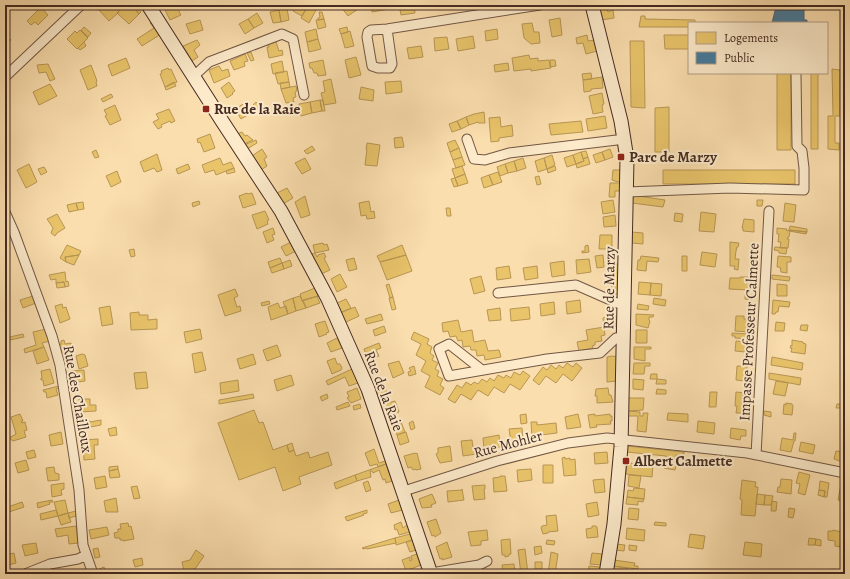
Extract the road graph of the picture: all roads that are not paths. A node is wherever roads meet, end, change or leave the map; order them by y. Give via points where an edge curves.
1 (81, 5) edge
2 (148, 5) edge
3 (540, 5) edge
4 (592, 5) edge
5 (387, 29) dead end
6 (796, 74) edge
7 (194, 76) junction
8 (5, 77) edge
9 (304, 95) dead end
10 (467, 139) dead end
11 (625, 139) junction
12 (627, 192) junction
13 (769, 211) dead end
14 (5, 212) edge
15 (498, 294) dead end
16 (625, 304) junction
17 (624, 337) junction
18 (482, 370) junction
19 (622, 439) junction
20 (756, 454) junction
21 (845, 473) edge
22 (404, 491) junction
23 (86, 556) junction
24 (487, 561) dead end
25 (431, 573) edge
26 (25, 574) edge
27 (93, 574) edge
28 (606, 574) edge

1 - 8 street
2 - 7 street, Rue de la Raie
3 - 5 street
4 - 11 street, Rue de Marzy
6 - 12 street via 797,146 802,151 804,190 730,188
7 - 9 street via 208,62 282,34 293,39
7 - 22 street, Rue de la Raie via 281,210 328,299 368,389
10 - 11 street via 474,159 485,160 510,153
11 - 12 street, Rue de Marzy
12 - 16 street, Rue de Marzy
13 - 20 street, Impasse Professeur Calmette
14 - 23 street, Rue des Chailloux via 52,336 60,365
15 - 16 street via 576,285 616,303
16 - 17 street, Rue de Marzy
17 - 18 street via 616,338 600,353
17 - 19 street, Rue de Marzy
18 - 18 street via 449,376 439,350 449,344
19 - 20 street, Rue Mohler
19 - 22 street, Rue Mohler via 607,438 568,443 497,461
19 - 28 street, Rue de Marzy via 614,524
20 - 21 street, Rue Mohler
22 - 25 street, Rue de la Raie
23 - 26 street via 50,564
23 - 27 street, Rue des Chailloux
24 - 25 street via 478,565

